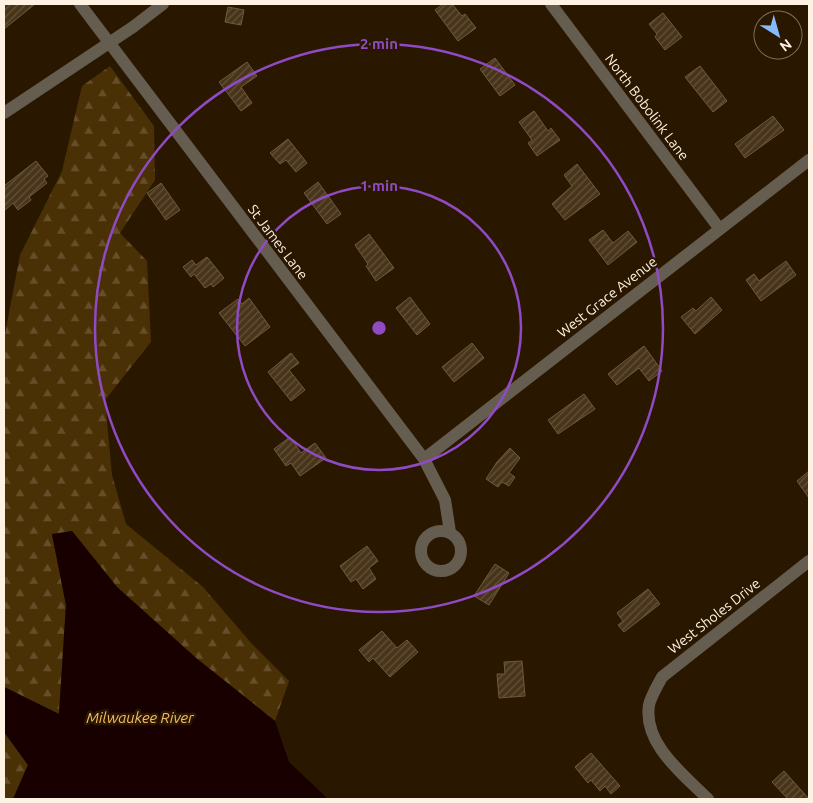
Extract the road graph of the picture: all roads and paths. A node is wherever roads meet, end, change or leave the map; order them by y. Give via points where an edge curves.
1 (80, 4) edge
2 (163, 4) edge
3 (550, 4) edge
4 (109, 43) junction
5 (4, 113) edge
6 (809, 160) edge
7 (718, 228) junction
8 (424, 459) junction
9 (450, 532) dead end
10 (809, 561) edge
11 (708, 799) edge

1 - 4 street, St James Lane
2 - 4 street
3 - 7 street, North Bobolink Lane
4 - 5 street
4 - 8 street, St James Lane
6 - 7 street, West Grace Avenue
7 - 8 street, West Grace Avenue
8 - 9 street, St James Lane via 446,500
10 - 11 street, West Sholes Drive via 662,677 649,704 650,727 664,754

